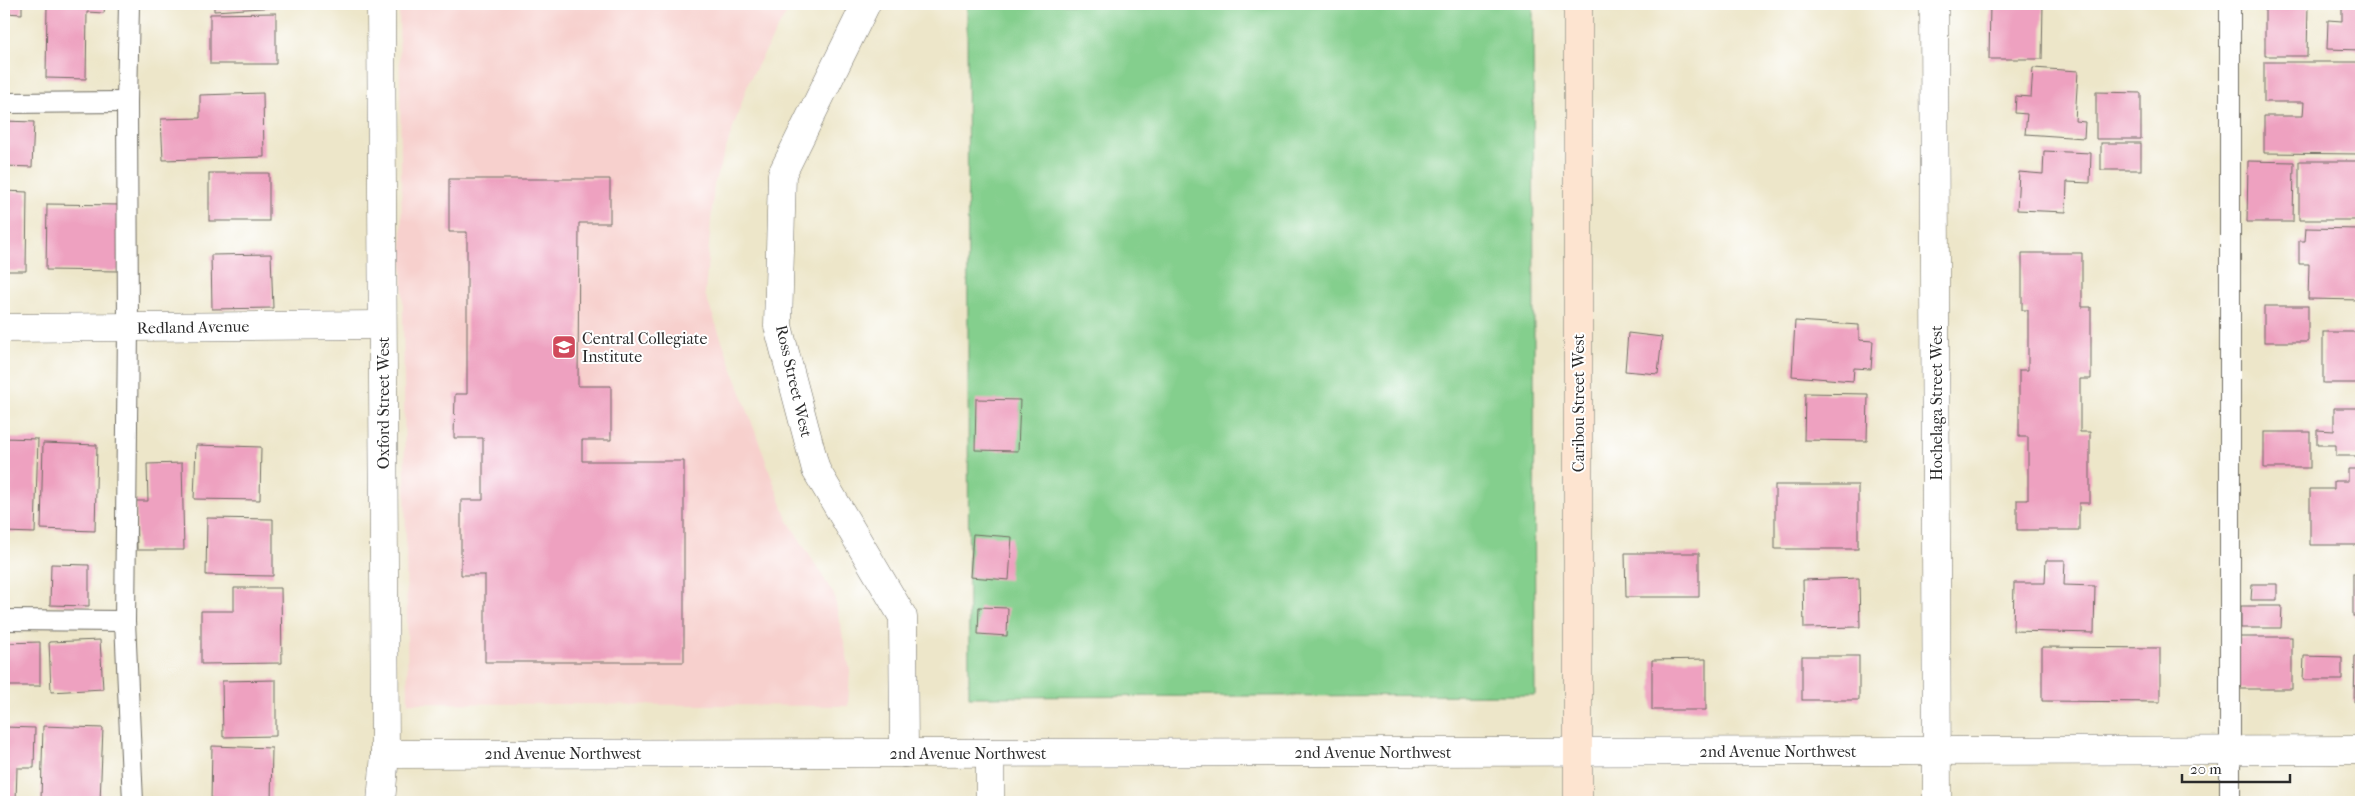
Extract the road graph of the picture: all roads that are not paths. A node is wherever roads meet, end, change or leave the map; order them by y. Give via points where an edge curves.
1 (129, 4) edge
2 (381, 4) edge
3 (866, 4) edge
4 (1578, 4) edge
5 (1934, 4) edge
6 (2230, 4) edge
7 (4, 102) edge
8 (126, 102) junction
9 (382, 325) junction
10 (4, 328) edge
11 (128, 328) junction
12 (4, 620) edge
13 (125, 621) junction
14 (2229, 750) junction
15 (2361, 750) edge
16 (1937, 751) junction
17 (1578, 752) junction
18 (904, 753) junction
19 (990, 753) junction
20 (385, 754) junction
21 (133, 802) edge
22 (381, 802) edge
23 (990, 802) edge
24 (1578, 802) edge
25 (1937, 802) edge
26 (2230, 802) edge

1 - 8 lane
2 - 9 street, Oxford Street West
3 - 18 street, Ross Street West via 782,174 778,326 816,470 903,617
4 - 17 street, Caribou Street West
5 - 16 street, Hochelaga Street West
6 - 14 lane
7 - 8 lane
8 - 11 lane
9 - 11 street, Redland Avenue
9 - 20 street, Oxford Street West
10 - 11 street, Redland Avenue
11 - 13 lane
12 - 13 lane
13 - 21 lane
14 - 15 street, 2nd Avenue Northwest
14 - 16 street, 2nd Avenue Northwest
14 - 26 lane
16 - 17 street, 2nd Avenue Northwest
16 - 25 street, Hochelaga Street West
17 - 19 street, 2nd Avenue Northwest
17 - 24 street, Caribou Street West
18 - 19 street, 2nd Avenue Northwest
18 - 20 street, 2nd Avenue Northwest
19 - 23 street
20 - 22 street, Oxford Street West

